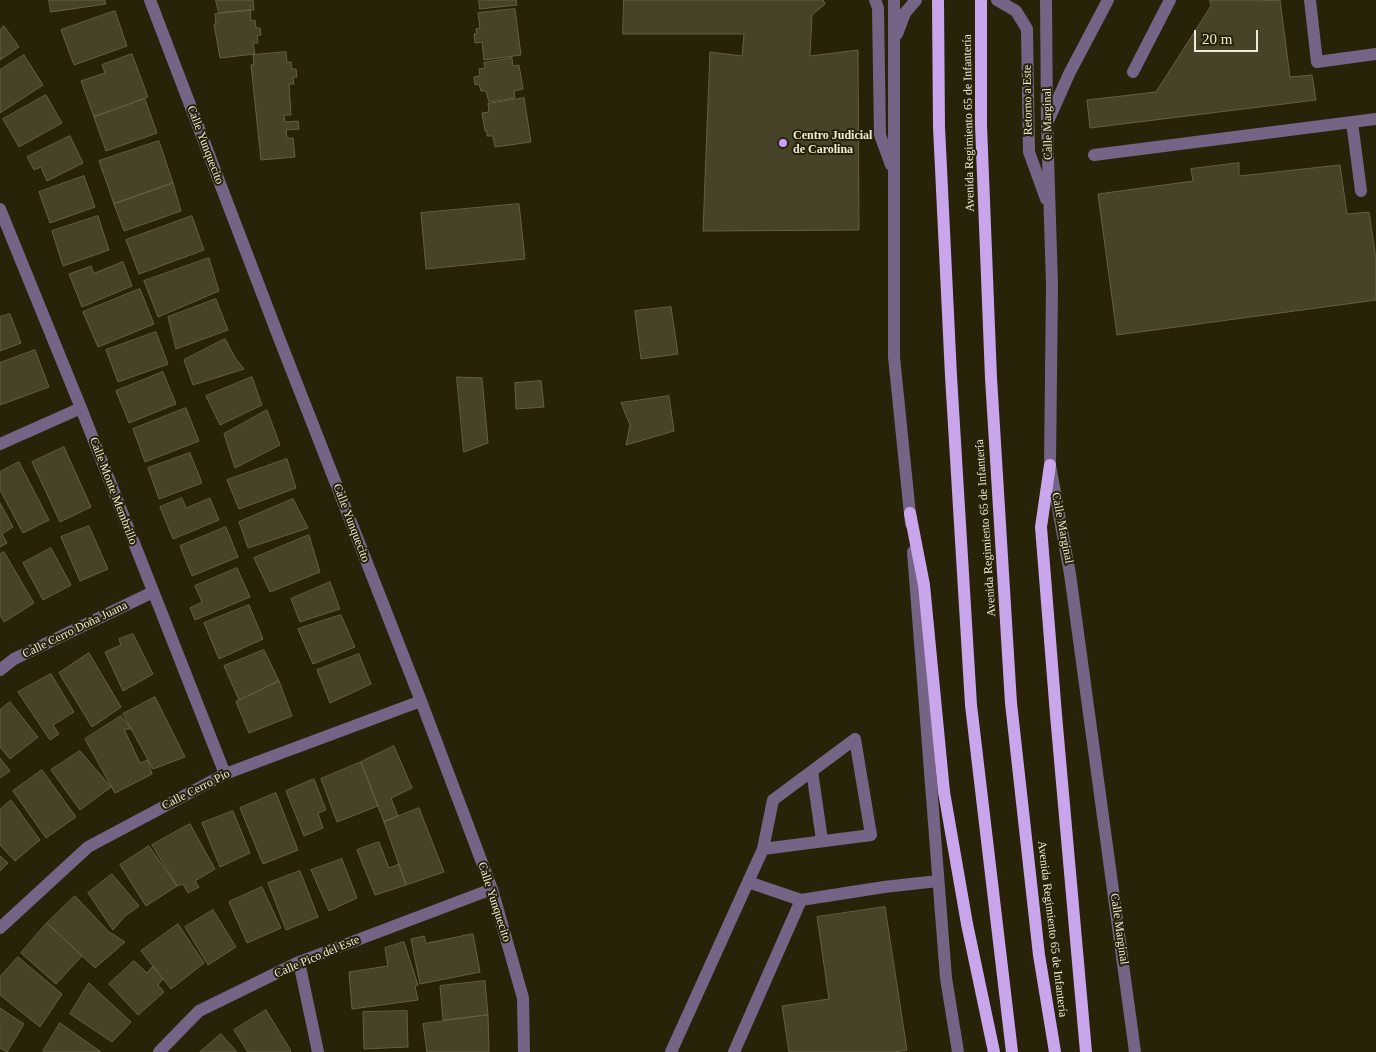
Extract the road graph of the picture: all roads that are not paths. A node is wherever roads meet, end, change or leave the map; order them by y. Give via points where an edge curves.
1 (150, 0) edge
2 (875, 0) edge
3 (894, 0) edge
4 (916, 0) edge
5 (938, 0) edge
6 (980, 0) edge
7 (997, 0) edge
8 (1046, 0) edge
9 (1108, 0) edge
10 (1170, 0) edge
11 (1310, 0) edge
12 (894, 41) junction
13 (1376, 54) edge
14 (1133, 72) dead end
15 (1376, 119) edge
16 (1352, 122) junction
17 (1047, 124) junction
18 (1094, 155) dead end
19 (894, 172) junction
20 (1361, 191) dead end
21 (0, 208) edge
22 (1050, 211) junction
23 (81, 408) junction
24 (0, 444) edge
25 (1050, 465) junction
26 (910, 513) junction
27 (152, 592) junction
28 (0, 670) edge
29 (421, 701) junction
30 (812, 771) junction
31 (225, 774) junction
32 (822, 840) junction
33 (764, 849) junction
34 (938, 881) junction
35 (748, 882) junction
36 (492, 889) junction
37 (801, 900) junction
38 (0, 928) edge
39 (300, 962) junction
40 (159, 1052) edge
41 (318, 1052) edge
42 (524, 1052) edge
43 (671, 1052) edge
44 (734, 1052) edge
45 (958, 1052) edge
46 (994, 1052) edge
47 (1012, 1052) edge
48 (1055, 1052) edge
49 (1086, 1052) edge
50 (1135, 1052) edge

1 - 29 street, Calle Yunquecito
2 - 19 street via 878,8 880,135
3 - 12 street
4 - 12 street via 905,14
5 - 47 main road, Avenida Regimiento 65 de Infantería via 939,127 947,307 971,705
6 - 48 main road, Avenida Regimiento 65 de Infantería via 981,125 991,378 1011,703 1039,955
7 - 22 street, Retorno a Este via 1016,11 1027,29 1029,152
8 - 17 street, Calle Marginal
9 - 17 street
10 - 14 street
11 - 13 street via 1317,62
12 - 19 street
15 - 16 street
16 - 18 street
16 - 20 street
17 - 22 street, Calle Marginal
19 - 26 street via 894,357
21 - 23 street, Calle Monte Membrillo
22 - 25 street, Calle Marginal
23 - 24 street
23 - 27 street, Calle Monte Membrillo
25 - 49 main road via 1042,527
25 - 50 street, Calle Marginal via 1070,574
26 - 34 street
26 - 46 main road via 924,585 944,792
27 - 28 street, Calle Cerro Doña Juana via 14,660
27 - 31 street, Calle Monte Membrillo
29 - 31 street, Calle Cerro Pío
29 - 36 street, Calle Yunquecito
30 - 32 street
30 - 32 street via 855,739 871,835
30 - 33 street via 773,800
31 - 38 street, Calle Cerro Pío via 88,847
32 - 33 street
33 - 35 street
34 - 37 street
34 - 45 street via 946,978
35 - 37 street
35 - 43 street
36 - 39 street, Calle Pico del Este
36 - 42 street, Calle Yunquecito via 523,998
37 - 44 street
39 - 40 street, Calle Pico del Este via 199,1011
39 - 41 street

